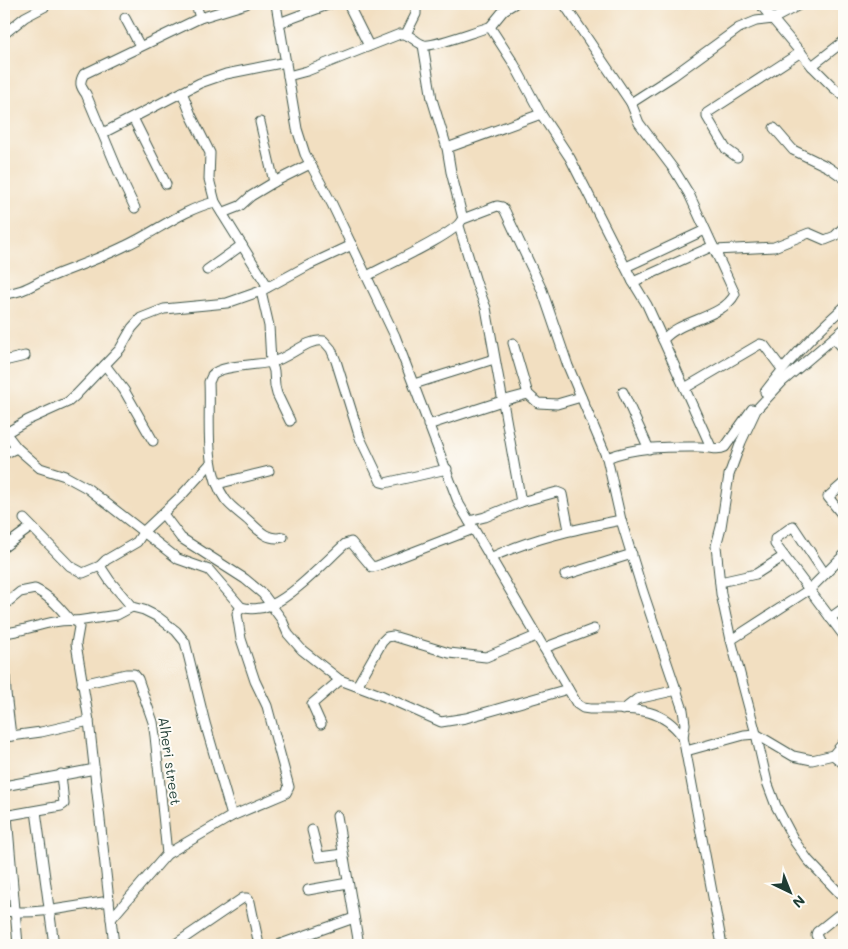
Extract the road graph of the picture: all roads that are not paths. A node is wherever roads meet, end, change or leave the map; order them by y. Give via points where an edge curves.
1 (46, 4) edge
2 (196, 4) edge
3 (246, 4) edge
4 (276, 4) edge
5 (330, 4) edge
6 (348, 4) edge
7 (416, 4) edge
8 (514, 4) edge
9 (564, 4) edge
10 (760, 4) edge
11 (842, 4) edge
12 (796, 5) edge
13 (844, 8) edge
14 (125, 18) dead end
15 (200, 18) junction
16 (773, 19) junction
17 (279, 23) junction
18 (490, 27) junction
19 (4, 34) edge
20 (406, 34) junction
21 (844, 41) edge
22 (423, 45) junction
23 (140, 46) junction
24 (369, 46) junction
25 (801, 52) junction
26 (286, 62) junction
27 (812, 66) junction
28 (288, 76) junction
29 (182, 92) junction
30 (844, 96) edge
31 (631, 104) junction
32 (541, 114) junction
33 (132, 118) junction
34 (260, 122) dead end
35 (774, 128) dead end
36 (103, 133) junction
37 (447, 148) junction
38 (737, 157) dead end
39 (310, 164) junction
40 (844, 178) edge
41 (274, 182) junction
42 (166, 184) dead end
43 (215, 202) junction
44 (135, 208) dead end
45 (222, 212) junction
46 (461, 222) junction
47 (844, 228) edge
48 (705, 230) junction
49 (242, 245) junction
50 (352, 245) junction
51 (714, 248) junction
52 (626, 267) junction
53 (207, 270) dead end
54 (367, 276) junction
55 (633, 282) junction
56 (265, 289) junction
57 (4, 294) edge
58 (844, 307) edge
59 (844, 329) edge
60 (834, 338) junction
61 (663, 340) junction
62 (513, 343) dead end
63 (844, 349) edge
64 (25, 356) dead end
65 (494, 359) junction
66 (4, 361) edge
67 (271, 362) junction
68 (106, 365) junction
69 (782, 370) junction
70 (414, 384) junction
71 (685, 388) junction
72 (623, 392) dead end
73 (528, 394) junction
74 (581, 397) junction
75 (502, 401) junction
76 (290, 421) dead end
77 (428, 425) junction
78 (5, 432) edge
79 (153, 441) dead end
80 (711, 447) junction
81 (17, 448) junction
82 (649, 448) junction
83 (4, 454) edge
84 (608, 458) junction
85 (211, 463) junction
86 (447, 469) junction
87 (269, 471) dead end
88 (844, 483) edge
89 (217, 484) junction
90 (521, 502) junction
91 (163, 514) junction
92 (844, 516) edge
93 (24, 519) dead end
94 (621, 520) junction
95 (471, 525) junction
96 (31, 527) junction
97 (569, 530) junction
98 (144, 532) junction
99 (283, 537) dead end
100 (4, 547) edge
101 (632, 554) junction
102 (784, 556) junction
103 (844, 556) edge
104 (490, 558) junction
105 (100, 566) junction
106 (825, 574) junction
107 (565, 575) dead end
108 (720, 582) junction
109 (810, 589) junction
110 (4, 605) edge
111 (271, 605) junction
112 (132, 607) junction
113 (240, 607) junction
114 (844, 608) edge
115 (830, 618) junction
116 (73, 621) junction
117 (594, 629) dead end
118 (4, 633) edge
119 (536, 636) junction
120 (844, 636) edge
121 (731, 640) junction
122 (544, 648) junction
123 (4, 652) edge
124 (340, 680) junction
125 (82, 684) junction
126 (357, 686) junction
127 (568, 689) junction
128 (677, 690) junction
129 (623, 710) junction
130 (89, 721) junction
131 (321, 724) dead end
132 (756, 734) junction
133 (7, 737) edge
134 (683, 737) junction
135 (844, 742) edge
136 (686, 751) junction
137 (833, 755) junction
138 (844, 764) edge
139 (95, 769) junction
140 (61, 774) junction
141 (4, 786) edge
142 (36, 811) junction
143 (5, 816) edge
144 (232, 816) junction
145 (337, 816) dead end
146 (312, 830) dead end
147 (167, 854) junction
148 (343, 854) junction
149 (348, 884) junction
150 (308, 890) dead end
151 (844, 898) edge
152 (109, 901) junction
153 (50, 909) junction
154 (4, 912) edge
155 (15, 912) junction
156 (354, 918) junction
157 (844, 919) edge
158 (111, 920) junction
159 (18, 945) edge
160 (54, 945) edge
161 (114, 945) edge
162 (174, 945) edge
163 (259, 945) edge
164 (278, 945) edge
165 (359, 945) edge
166 (722, 945) edge
167 (820, 945) edge

1 - 19 street
2 - 15 street
3 - 15 street
4 - 17 street
5 - 17 street
6 - 24 street
7 - 20 street via 416,14
8 - 18 street via 504,10
9 - 31 street
10 - 16 street
11 - 13 street
12 - 16 street
14 - 23 street
15 - 23 street
16 - 25 street
16 - 31 street via 739,28
17 - 26 street
18 - 22 street via 434,45
18 - 32 street
20 - 22 street
20 - 24 street
21 - 27 street
22 - 37 street via 432,99
23 - 36 street via 84,74 80,80
24 - 28 street
25 - 27 street
25 - 38 street via 707,113 726,149
26 - 28 street
26 - 29 street via 226,74
27 - 30 street
28 - 39 street via 297,129
29 - 33 street
29 - 43 street via 210,153 209,179
31 - 48 street via 639,122 680,179
32 - 37 street
32 - 52 street via 570,158
33 - 36 street
33 - 42 street
34 - 41 street
35 - 40 street via 793,150
36 - 44 street
37 - 46 street
39 - 41 street
39 - 50 street
41 - 45 street via 240,206
43 - 45 street
43 - 57 street via 181,214 125,246 28,289
45 - 49 street
46 - 54 street via 447,234
46 - 65 street via 486,308
46 - 74 street via 497,206 505,211 542,290
47 - 51 street via 825,240 809,233 774,247
48 - 51 street
48 - 52 street
49 - 53 street
49 - 56 street
50 - 54 street
50 - 56 street
51 - 55 street
51 - 61 street via 734,288 733,298 723,308
52 - 55 street
54 - 70 street
55 - 61 street
56 - 67 street
56 - 68 street via 227,303 164,309 141,318
58 - 69 street
59 - 60 street
60 - 63 street
60 - 108 street via 772,391 756,410 741,442 728,475 716,541
61 - 71 street
62 - 73 street
64 - 66 street
65 - 70 street
65 - 75 street
67 - 76 street via 277,394
67 - 85 street via 218,371 212,375 209,382
67 - 86 street via 311,342 324,341 336,361 360,438 381,482
68 - 78 street via 68,402
68 - 79 street
69 - 71 street via 760,344
69 - 80 street via 725,447 720,450
70 - 77 street
71 - 80 street
72 - 82 street
73 - 74 street via 538,403 557,404
73 - 75 street
74 - 84 street
75 - 77 street
75 - 90 street
77 - 86 street
78 - 81 street
80 - 82 street
81 - 83 street
81 - 98 street via 40,468 66,476 87,488
82 - 84 street
84 - 94 street
85 - 89 street
85 - 91 street
86 - 95 street via 459,504
87 - 89 street
88 - 92 street via 828,497
89 - 99 street via 225,500 262,534 275,539
90 - 95 street
90 - 97 street via 557,492 562,494
91 - 98 street
91 - 111 street via 181,538 245,579
93 - 96 street
94 - 97 street
94 - 101 street
95 - 104 street
95 - 111 street via 372,567 351,542 345,544 290,593
96 - 100 street
96 - 105 street via 70,566 83,573
97 - 104 street via 515,546
98 - 105 street via 138,542
98 - 113 street via 178,559 209,570
101 - 107 street
101 - 128 street
102 - 106 street via 775,540 793,526
102 - 108 street via 756,574
102 - 109 street
103 - 106 street
104 - 119 street
105 - 112 street
106 - 109 street
108 - 121 street
109 - 115 street
109 - 121 street
110 - 116 street via 20,592 35,589 45,594
111 - 113 street
111 - 124 street via 302,650
112 - 116 street via 117,615
112 - 144 street via 158,617 185,642
113 - 144 street via 237,614 241,639 267,706 289,787 286,793
114 - 115 street
115 - 120 street
116 - 118 street
116 - 125 street via 79,627 76,644
117 - 122 street
119 - 122 street
119 - 126 street via 491,656 449,653 387,637
121 - 132 street
122 - 127 street
123 - 133 street
124 - 126 street
124 - 131 street via 312,704
125 - 130 street
125 - 147 street, Alheri street via 126,674 134,674 138,679 154,729
126 - 127 street via 441,722
127 - 129 street via 583,708
128 - 129 street via 636,699
128 - 134 street via 685,724
129 - 134 street via 661,716
130 - 133 street
130 - 139 street
132 - 136 street
132 - 137 street via 793,756 812,760
132 - 151 street via 767,782 789,833 808,860
134 - 136 street
135 - 137 street
136 - 166 street
137 - 138 street
139 - 140 street
139 - 152 street
140 - 141 street
140 - 142 street via 64,804
142 - 143 street
142 - 153 street
143 - 155 street
144 - 147 street
145 - 148 street
146 - 148 street via 319,857
147 - 158 street
148 - 149 street
149 - 150 street
149 - 156 street
152 - 153 street
152 - 158 street
153 - 155 street
153 - 160 street
154 - 155 street
155 - 159 street
156 - 164 street
156 - 165 street
157 - 167 street via 837,916 817,932
158 - 161 street
162 - 163 street via 246,898 250,902

